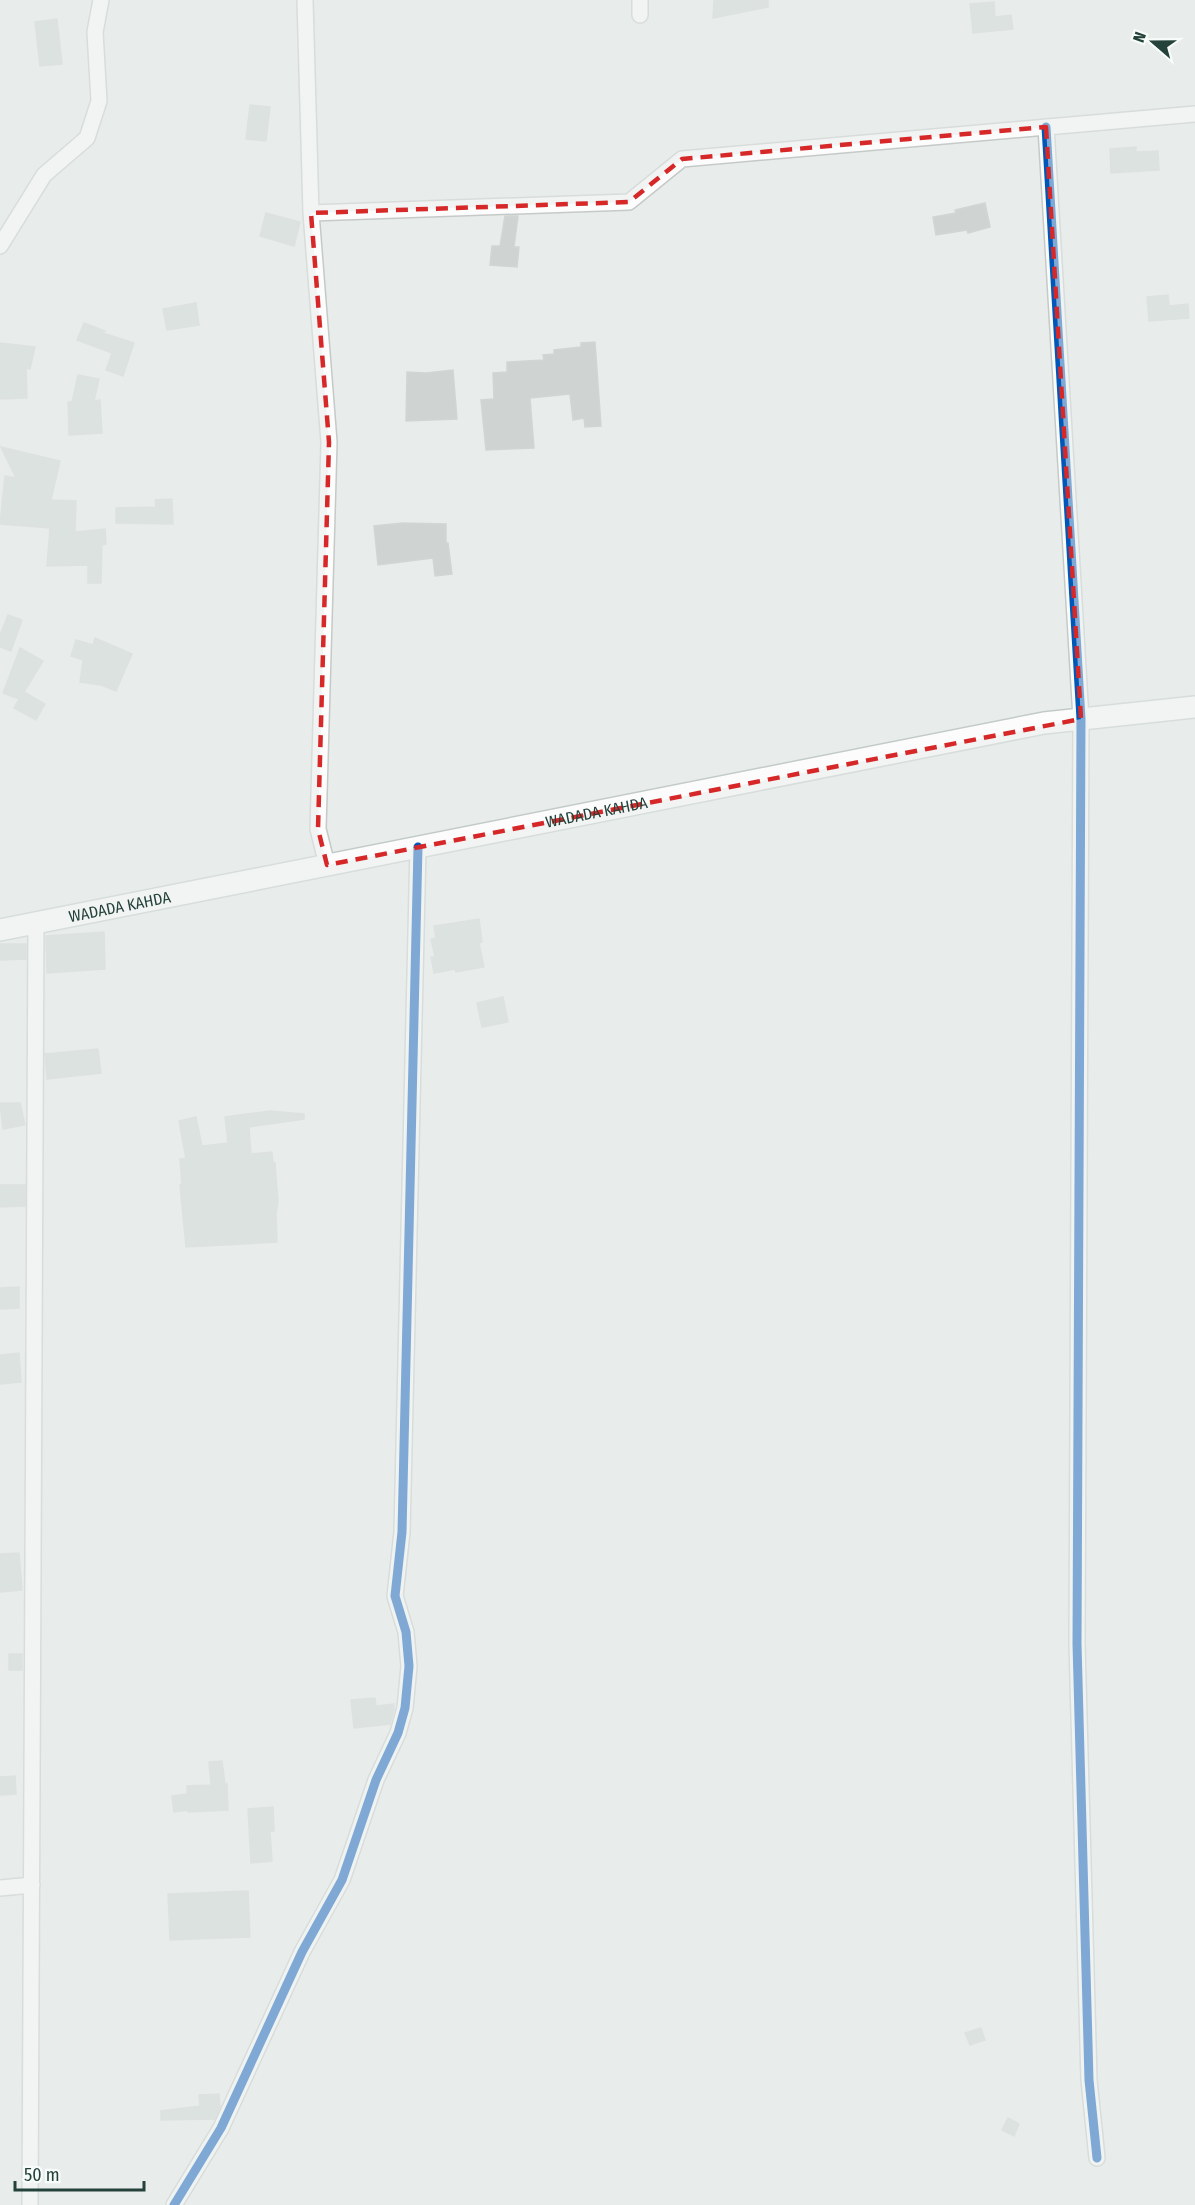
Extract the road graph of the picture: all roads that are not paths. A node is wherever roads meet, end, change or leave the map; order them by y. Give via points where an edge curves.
1 (305, 0) edge
2 (99, 1) edge
3 (1195, 114) edge
4 (1046, 127) junction
5 (311, 213) junction
6 (0, 246) edge
7 (1195, 707) edge
8 (1081, 719) junction
9 (418, 847) junction
10 (327, 865) junction
11 (36, 922) junction
12 (0, 930) edge
13 (32, 1886) junction
14 (0, 1888) edge
15 (1097, 2158) dead end
16 (30, 2205) edge
17 (174, 2205) edge

1 - 5 street
2 - 6 street via 95,32 99,102 87,138 44,175
3 - 4 street
4 - 5 street via 682,159 629,202
4 - 8 street
5 - 10 street via 329,442 318,829
7 - 8 main road, WADADA KAHDA
8 - 9 main road, WADADA KAHDA via 1044,723
8 - 15 street via 1077,1644 1089,2080
9 - 10 main road, WADADA KAHDA
9 - 17 street via 402,1532 395,1596 406,1632 409,1666 405,1708 342,1880 302,1952 221,2128
10 - 11 main road, WADADA KAHDA
11 - 12 main road, WADADA KAHDA
11 - 13 street
13 - 14 street
13 - 16 street

